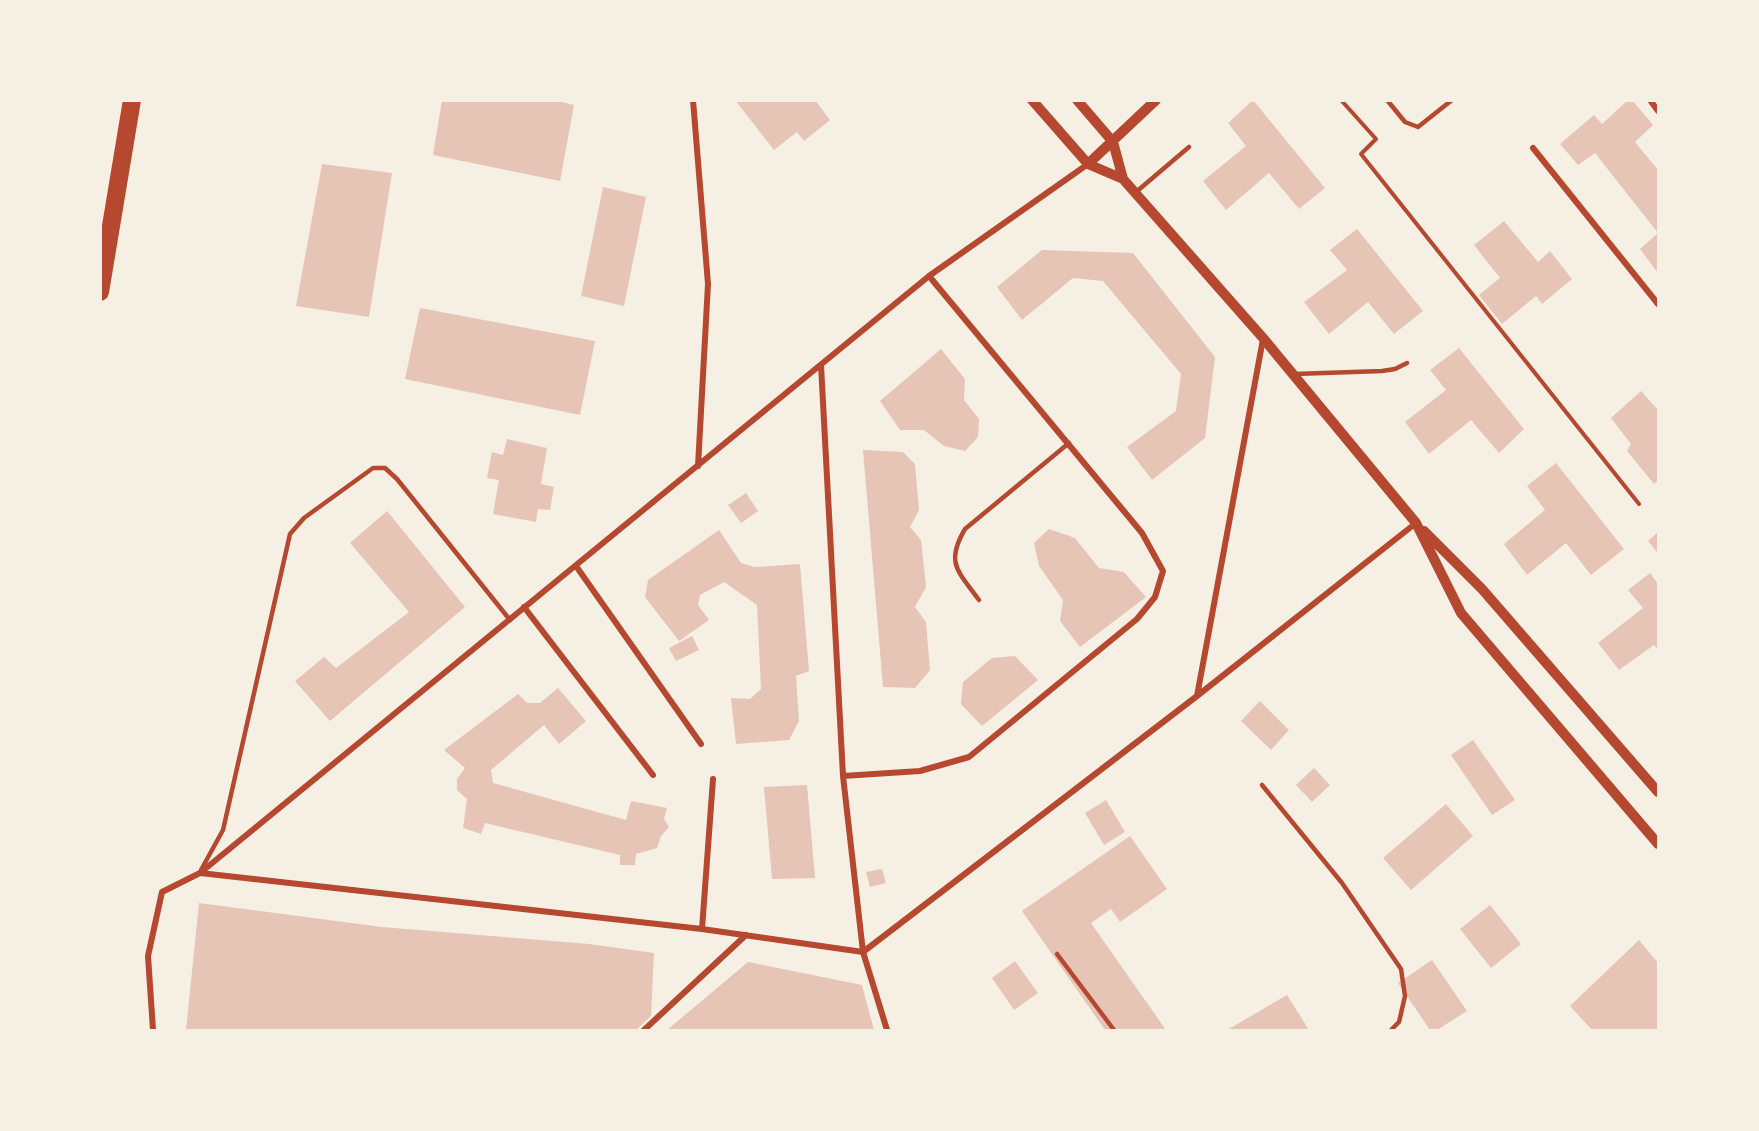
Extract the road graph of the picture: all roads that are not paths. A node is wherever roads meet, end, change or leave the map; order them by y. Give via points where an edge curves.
1 (132, 100) edge
2 (693, 100) edge
3 (1032, 100) edge
4 (1077, 100) edge
5 (1156, 100) edge
6 (1388, 100) edge
7 (1452, 100) edge
8 (1650, 100) edge
9 (1659, 111) edge
10 (1113, 141) junction
11 (1189, 147) dead end
12 (1533, 148) dead end
13 (1088, 164) junction
14 (1123, 179) junction
15 (1135, 193) junction
16 (929, 276) junction
17 (100, 292) edge
18 (1659, 304) edge
19 (1263, 338) junction
20 (1407, 363) dead end
21 (821, 365) junction
22 (1293, 374) junction
23 (1069, 443) junction
24 (698, 466) junction
25 (1416, 523) junction
26 (576, 566) junction
27 (979, 600) dead end
28 (524, 607) junction
29 (510, 620) junction
30 (1197, 696) junction
31 (701, 744) dead end
32 (653, 775) dead end
33 (843, 776) junction
34 (713, 779) dead end
35 (1262, 785) dead end
36 (1659, 792) edge
37 (1659, 843) edge
38 (200, 873) junction
39 (702, 929) junction
40 (746, 935) junction
41 (863, 952) junction
42 (1058, 954) dead end
43 (153, 1030) edge
44 (644, 1030) edge
45 (887, 1030) edge
46 (1113, 1030) edge
47 (1391, 1030) edge

1 - 17 highway
2 - 24 street via 708,284
3 - 13 street
4 - 10 street
5 - 10 street
6 - 7 lane via 1405,122 1418,127
8 - 9 street
10 - 13 street
10 - 14 street
11 - 15 lane
12 - 18 street
13 - 14 street
13 - 16 street
14 - 15 street
15 - 19 street
16 - 21 street
16 - 23 street
19 - 22 street
19 - 30 street
20 - 22 lane via 1382,371
21 - 24 street
21 - 33 street
22 - 25 street
23 - 27 lane via 965,529 954,548 954,565
23 - 33 street via 1142,533 1163,571 1155,597 1137,619 969,757 920,771
24 - 26 street
25 - 30 street
25 - 36 street via 1482,589
25 - 37 street via 1461,613
26 - 28 street
26 - 31 street
28 - 29 street
28 - 32 street
29 - 38 street
29 - 38 lane via 398,479 385,468 373,468 304,518 290,534 223,830
30 - 41 street
33 - 41 street
34 - 39 street
35 - 47 lane via 1342,883 1401,969 1405,996 1399,1022
38 - 39 street
38 - 43 street via 162,892 148,956
39 - 40 street
40 - 41 street
40 - 44 street
41 - 45 street
42 - 46 lane

